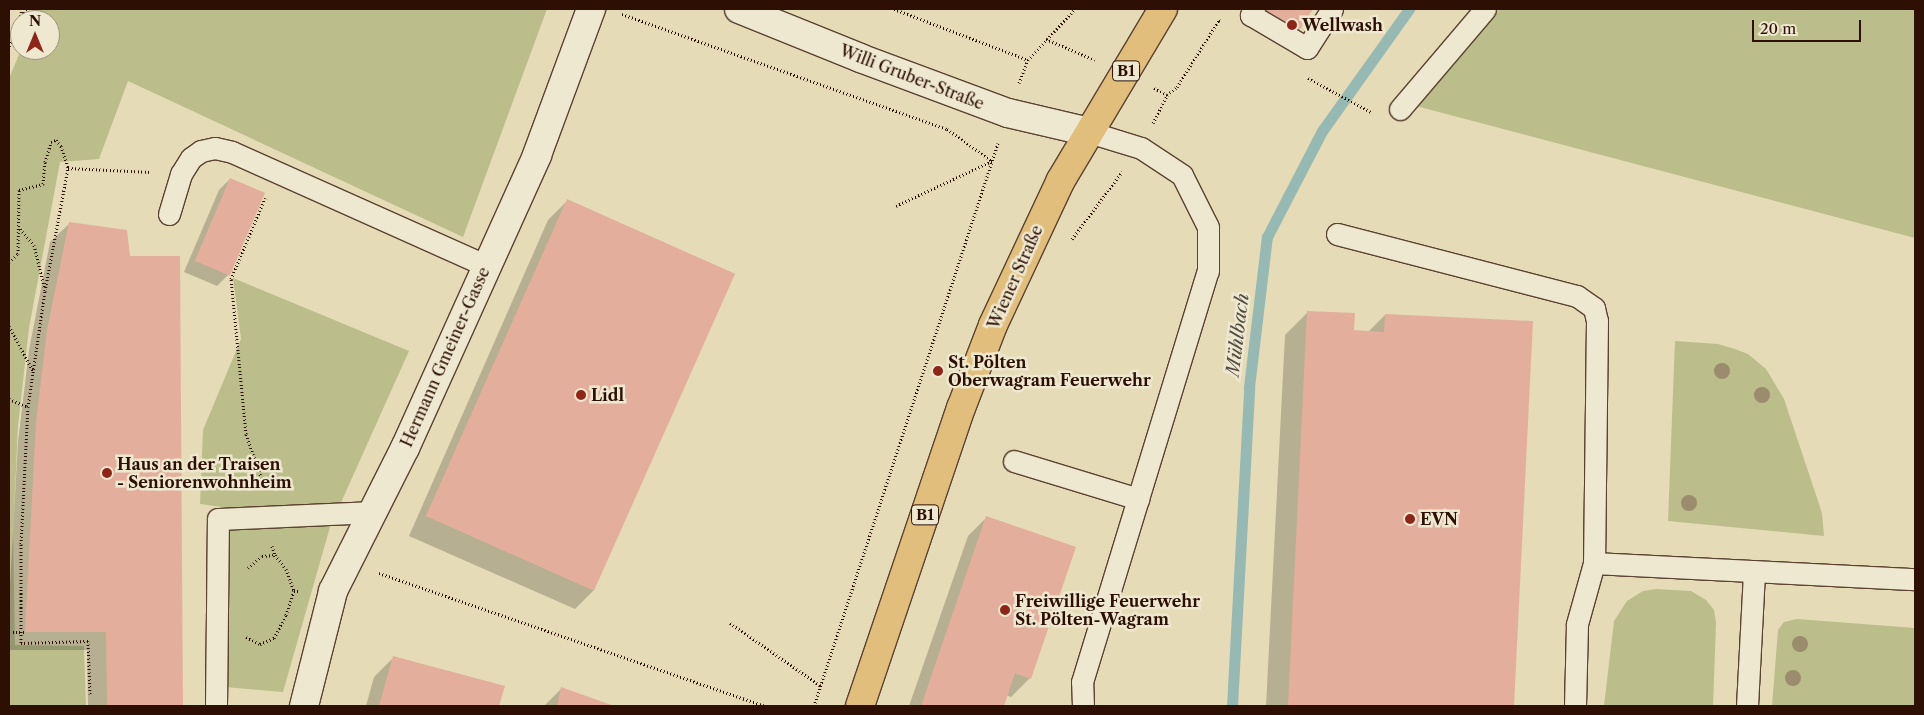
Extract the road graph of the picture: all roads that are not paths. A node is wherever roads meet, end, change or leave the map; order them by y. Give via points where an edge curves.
1 (739, 9) edge
2 (1162, 9) edge
3 (1254, 9) edge
4 (1332, 9) edge
5 (1485, 9) edge
6 (604, 10) edge
7 (1400, 110) dead end
8 (1089, 132) junction
9 (169, 214) dead end
10 (1337, 234) dead end
11 (487, 266) junction
12 (1014, 461) dead end
13 (1138, 500) junction
14 (374, 512) junction
15 (1594, 563) junction
16 (1754, 571) junction
17 (1915, 579) edge
18 (216, 706) edge
19 (304, 706) edge
20 (860, 706) edge
21 (1083, 706) edge
22 (1575, 706) edge
23 (1748, 706) edge

1 - 8 street, Willi Gruber-Straße via 1008,113
2 - 8 main road, Wiener Straße / B1
3 - 4 lane via 1251,15 1307,48
5 - 7 lane
6 - 11 street, Hermann Gmeiner-Gasse
8 - 13 lane via 1140,148 1182,175 1208,227 1208,271
8 - 20 main road, Wiener Straße / B1 via 1048,204 993,325 961,408
9 - 11 lane via 181,174 191,158 201,151 215,148 232,152
10 - 15 lane via 1577,296 1594,308 1597,321
11 - 14 street, Hermann Gmeiner-Gasse
12 - 13 lane
13 - 21 lane via 1082,682
14 - 18 lane via 218,519
14 - 19 street, Hermann Gmeiner-Gasse via 334,591
15 - 16 lane
15 - 22 lane via 1577,624
16 - 17 lane
16 - 23 lane

